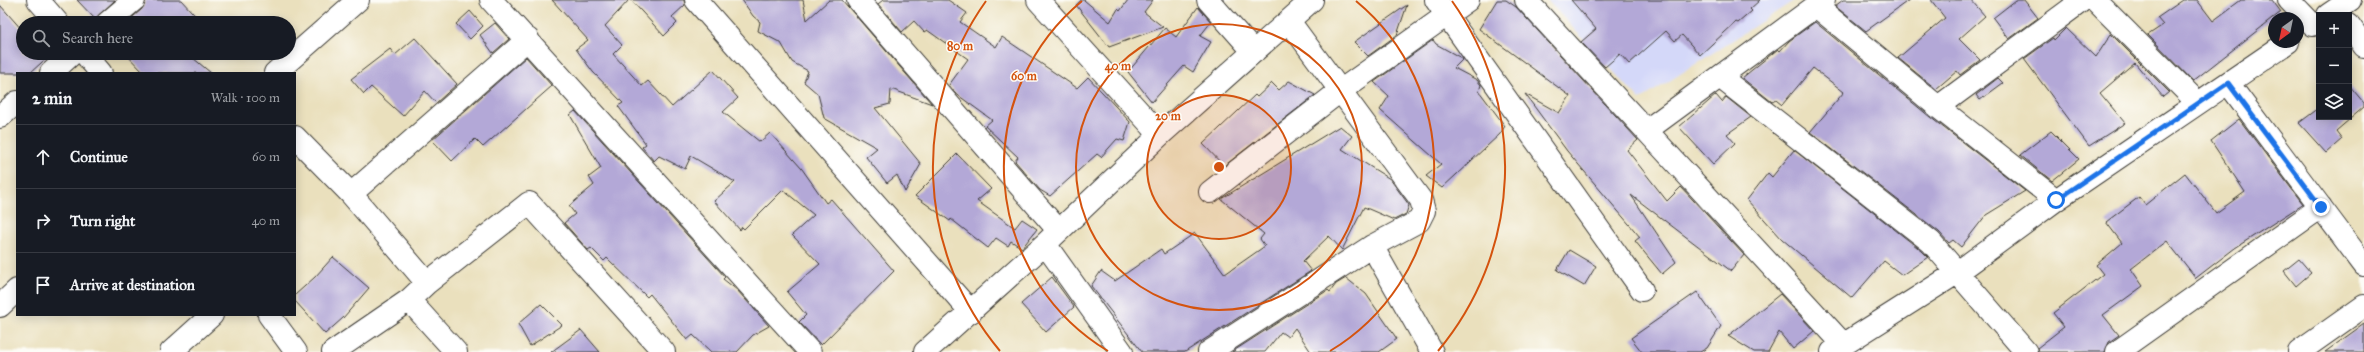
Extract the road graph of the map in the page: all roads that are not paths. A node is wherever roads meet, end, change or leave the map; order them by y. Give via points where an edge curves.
1 (38, 0) edge
2 (134, 0) edge
3 (358, 0) edge
4 (491, 0) edge
5 (858, 0) edge
6 (1038, 0) edge
7 (1208, 0) edge
8 (1312, 0) edge
9 (1468, 0) edge
10 (1526, 0) edge
11 (2083, 0) edge
12 (2095, 0) edge
13 (2289, 0) edge
14 (703, 2) edge
15 (1820, 3) edge
16 (1442, 8) edge
17 (2316, 12) edge
18 (52, 16) edge
19 (116, 16) edge
20 (1289, 21) junction
21 (2352, 36) edge
22 (528, 39) junction
23 (2364, 46) edge
24 (2279, 48) edge
25 (1254, 52) junction
26 (296, 55) edge
27 (66, 60) edge
28 (90, 60) edge
29 (290, 60) edge
30 (52, 72) edge
31 (101, 72) edge
32 (276, 72) edge
33 (1720, 76) junction
34 (2228, 83) junction
35 (1340, 91) junction
36 (16, 103) edge
37 (2198, 103) junction
38 (1938, 107) junction
39 (0, 117) edge
40 (1647, 130) junction
41 (1160, 135) junction
42 (296, 138) edge
43 (1210, 192) dead end
44 (351, 194) junction
45 (2056, 200) junction
46 (2321, 207) junction
47 (1052, 238) junction
48 (1372, 246) junction
49 (2364, 265) edge
50 (1958, 272) junction
51 (427, 283) junction
52 (1642, 290) dead end
53 (16, 291) edge
54 (409, 300) junction
55 (0, 306) edge
56 (2364, 306) edge
57 (971, 312) junction
58 (211, 316) edge
59 (270, 316) edge
60 (1838, 348) edge
61 (932, 350) edge
62 (171, 352) edge
63 (296, 352) edge
64 (333, 352) edge
65 (456, 352) edge
66 (664, 352) edge
67 (810, 352) edge
68 (1122, 352) edge
69 (1209, 352) edge
70 (1432, 352) edge
71 (2026, 352) edge
72 (2117, 352) edge
73 (2299, 352) edge

1 - 18 street
2 - 19 street
3 - 26 street
4 - 22 street
5 - 47 street
6 - 41 street
7 - 25 street
8 - 20 street
9 - 16 street
10 - 40 street
11 - 38 street
12 - 37 street
13 - 17 street
14 - 57 street
15 - 33 street
15 - 38 street
16 - 35 street
16 - 52 street
20 - 25 street
20 - 35 street
21 - 23 street
22 - 44 street
22 - 67 street
24 - 34 street
25 - 41 street
27 - 30 street
28 - 31 street
29 - 32 street
33 - 40 street
33 - 50 street via 1931,242
34 - 37 street
34 - 46 street
35 - 43 street
35 - 48 street via 1421,200 1424,211 1419,221
36 - 39 street
37 - 45 street
38 - 45 street
40 - 60 street
41 - 47 street
42 - 44 street
44 - 51 street
45 - 50 street
46 - 49 street
46 - 72 street
47 - 57 street
47 - 68 street
48 - 69 street
48 - 70 street
50 - 60 street
50 - 71 street
51 - 54 street
51 - 66 street via 529,203
53 - 55 street
54 - 64 street
54 - 65 street
56 - 73 street
57 - 61 street
58 - 62 street
59 - 63 street

